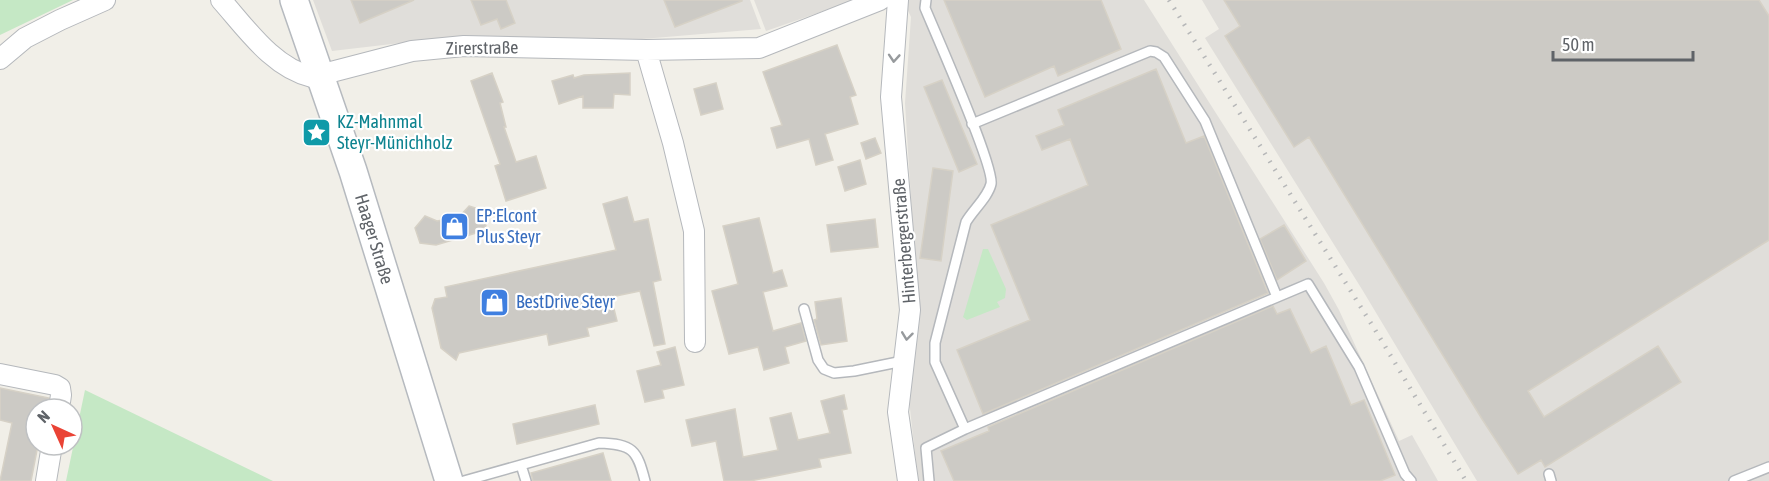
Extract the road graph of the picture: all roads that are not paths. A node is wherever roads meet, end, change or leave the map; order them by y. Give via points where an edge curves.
1 (105, 0) edge
2 (221, 0) edge
3 (294, 0) edge
4 (880, 0) edge
5 (898, 0) edge
6 (926, 0) edge
7 (646, 50) junction
8 (0, 59) edge
9 (320, 77) junction
10 (972, 124) junction
11 (1277, 297) junction
12 (804, 309) dead end
13 (695, 342) dead end
14 (904, 361) junction
15 (0, 374) edge
16 (61, 397) edge
17 (965, 429) junction
18 (50, 457) edge
19 (521, 465) junction
20 (1769, 467) edge
21 (46, 481) edge
22 (449, 481) edge
23 (464, 481) edge
24 (526, 481) edge
25 (645, 481) edge
26 (908, 481) edge
27 (929, 481) edge
28 (1411, 481) edge
29 (1734, 481) edge

1 - 8 street via 25,38
2 - 9 street via 266,50 301,75
3 - 9 main road, Haager Straße
4 - 7 street, Zirerstraße via 759,48
5 -> 14 street, Hinterbergerstraße via 891,97 910,310
6 - 10 lane via 925,8
7 - 9 street, Zirerstraße via 464,46 412,51
7 - 13 street via 691,216
9 - 22 main road, Haager Straße
10 - 11 lane via 1149,51 1156,52 1164,57 1205,121
10 - 17 lane via 991,182 966,222 935,343 935,362
11 - 17 lane
11 - 28 lane via 1308,284 1359,368
12 - 14 lane via 824,369 834,373
14 - 26 street, Hinterbergerstraße via 898,412
15 - 16 street via 55,385 60,388
17 - 27 lane via 926,448
18 - 21 street
19 - 23 lane
19 - 24 lane
19 - 25 lane via 599,442 616,443 639,458
20 - 29 lane

